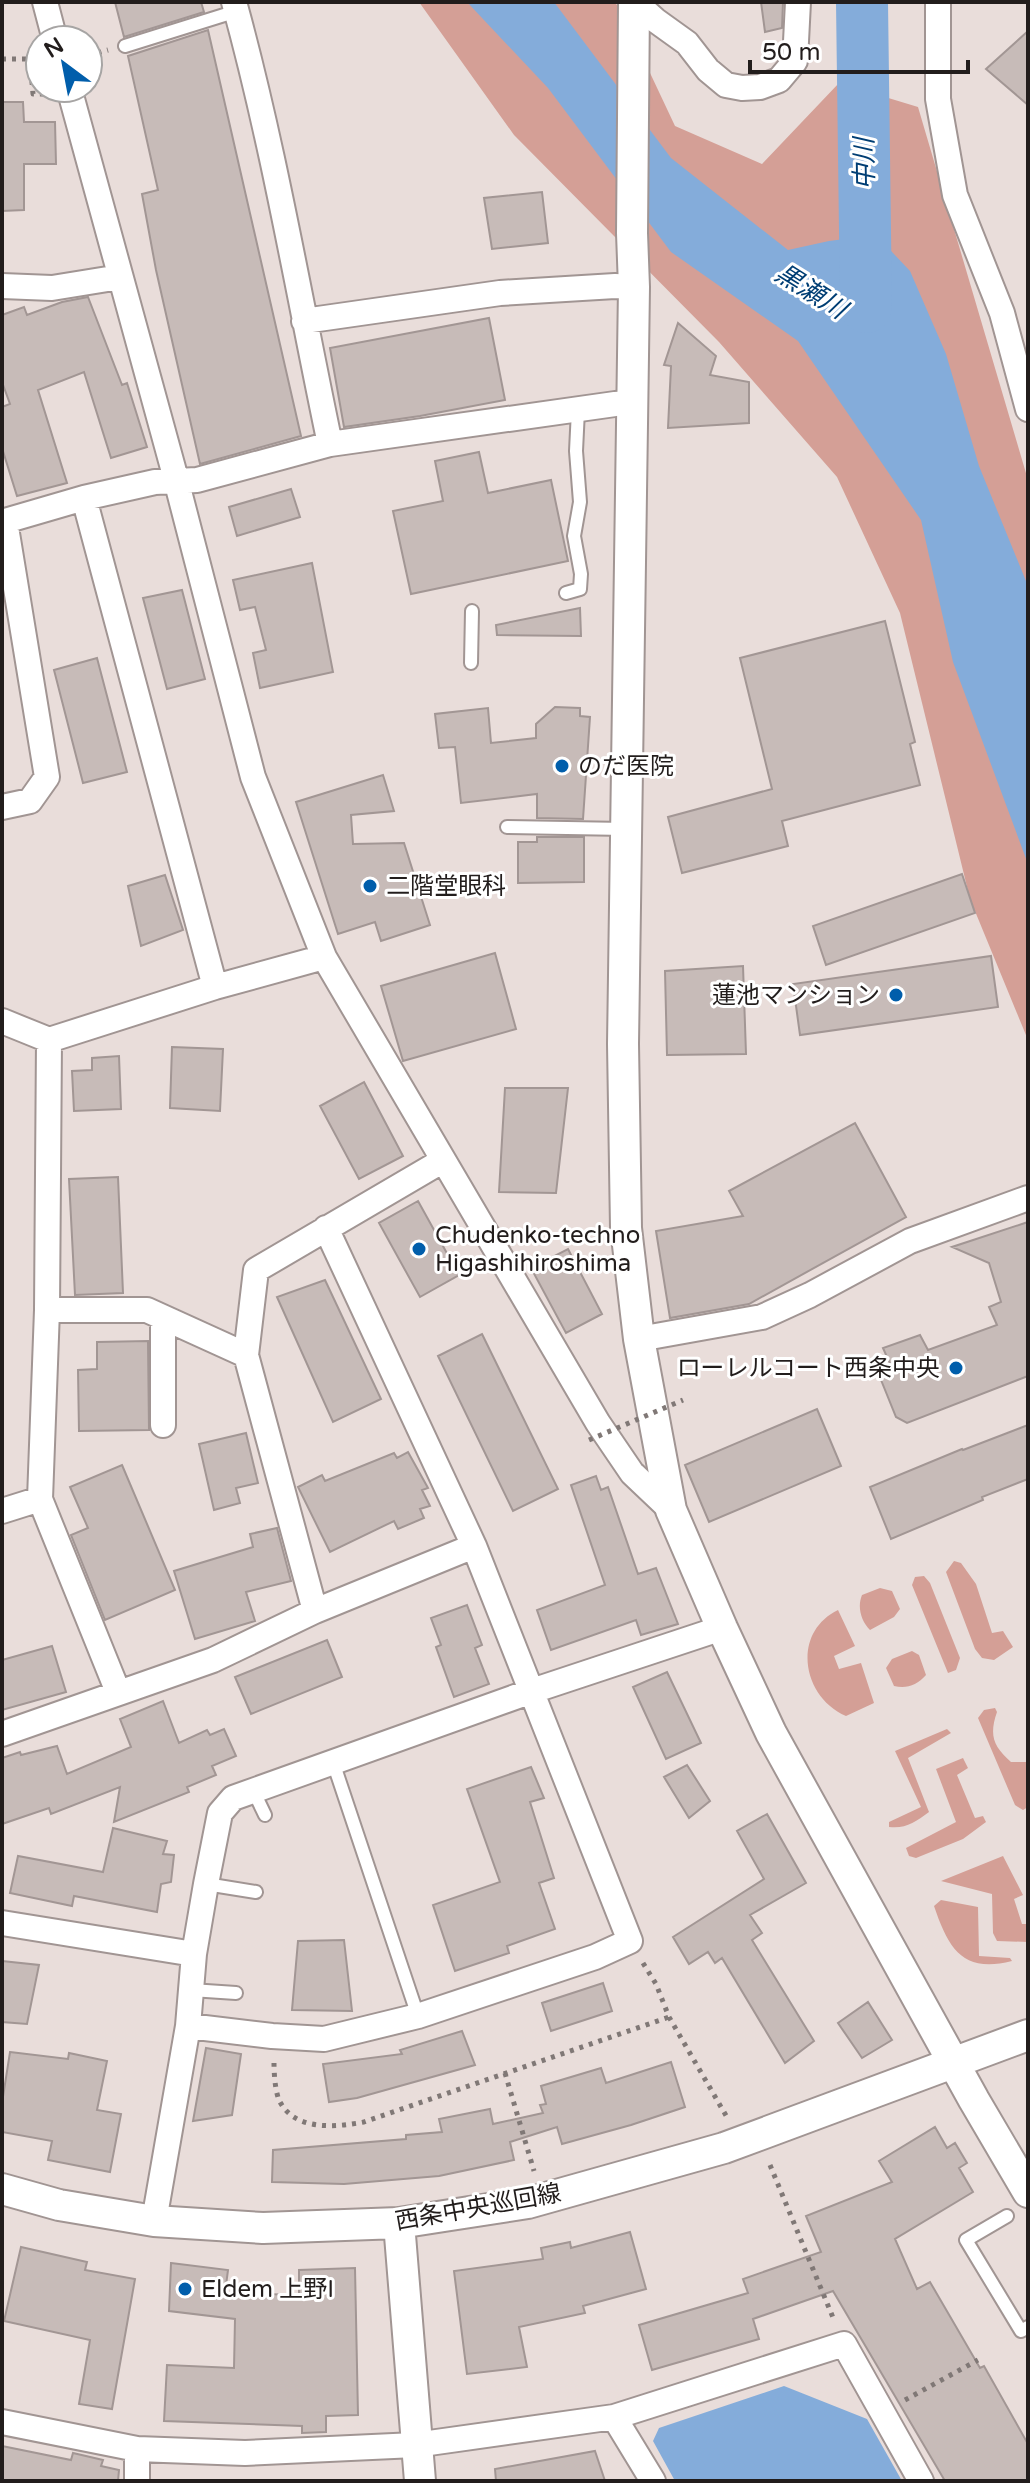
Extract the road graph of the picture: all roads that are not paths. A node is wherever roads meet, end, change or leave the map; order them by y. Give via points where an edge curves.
1 (45, 2) edge
2 (798, 2) edge
3 (938, 2) edge
4 (235, 7) edge
5 (634, 8) edge
6 (51, 24) edge
7 (125, 46) dead end
8 (73, 104) edge
9 (120, 277) junction
10 (2, 286) edge
11 (634, 287) junction
12 (304, 321) junction
13 (631, 403) junction
14 (1028, 409) edge
15 (578, 410) junction
16 (330, 444) junction
17 (174, 480) junction
18 (84, 498) junction
19 (4, 518) edge
20 (566, 593) dead end
21 (472, 611) dead end
22 (471, 663) dead end
23 (2, 807) edge
24 (507, 827) dead end
25 (626, 829) junction
26 (324, 957) junction
27 (215, 987) junction
28 (2, 1021) edge
29 (49, 1040) junction
30 (442, 1161) junction
31 (1028, 1198) edge
32 (326, 1228) junction
33 (47, 1310) junction
34 (163, 1318) junction
35 (639, 1339) junction
36 (246, 1355) junction
37 (163, 1425) dead end
38 (40, 1499) junction
39 (671, 1510) junction
40 (2, 1511) edge
41 (474, 1546) junction
42 (315, 1611) junction
43 (722, 1628) junction
44 (532, 1691) junction
45 (118, 1692) junction
46 (2, 1734) edge
47 (333, 1762) junction
48 (253, 1790) junction
49 (265, 1815) dead end
50 (206, 1884) junction
51 (256, 1892) dead end
52 (2, 1923) edge
53 (194, 1954) junction
54 (191, 1990) junction
55 (236, 1993) dead end
56 (418, 2016) junction
57 (188, 2026) junction
58 (1028, 2035) edge
59 (953, 2062) junction
60 (2, 2189) edge
61 (1028, 2192) edge
62 (1007, 2216) dead end
63 (154, 2221) junction
64 (399, 2223) junction
65 (1028, 2327) edge
66 (614, 2417) junction
67 (2, 2422) edge
68 (415, 2445) junction
69 (137, 2449) junction
70 (137, 2481) edge
71 (420, 2481) edge
72 (653, 2481) edge
73 (921, 2481) edge

1 - 6 street
2 - 5 street via 795,61 779,80 742,88 726,85 687,43
3 - 14 street via 938,99 955,195 1002,313
4 - 7 lane
4 - 12 street via 284,210
5 - 11 street
8 - 9 street
9 - 10 street via 52,288
9 - 17 street
11 - 12 street via 500,293
11 - 13 street
12 - 16 street
13 - 15 street
13 - 25 street
15 - 16 street
15 - 20 lane via 580,502 574,536 581,574 580,589
16 - 17 street via 197,480
17 - 18 street
17 - 26 street via 253,777
18 - 19 street
18 - 27 street
19 - 23 street via 47,777 30,801
21 - 22 lane
24 - 25 lane
25 - 35 street via 626,1228
26 - 27 street
26 - 30 street
27 - 29 street
28 - 29 street
29 - 33 street
30 - 32 street
30 - 39 street via 598,1423 632,1473
31 - 35 street via 910,1241 762,1317
32 - 36 street via 256,1270
32 - 41 street
33 - 34 street via 147,1310
33 - 38 street
34 - 36 street
34 - 37 street
35 - 39 street
36 - 42 street
38 - 40 street
38 - 45 street
39 - 43 street
41 - 42 street
41 - 44 street
42 - 45 street via 213,1660
43 - 44 street
43 - 59 street via 771,1733
44 - 47 street
44 - 56 street via 630,1941
45 - 46 street
47 - 48 street
47 - 56 lane
48 - 49 lane
48 - 50 street via 233,1798 220,1813
50 - 51 lane
50 - 53 street
52 - 53 street
53 - 54 street
54 - 55 lane
54 - 57 street
56 - 57 street via 324,2039
57 - 63 street
58 - 59 street, 西条中央巡回線
59 - 61 street
59 - 64 street, 西条中央巡回線 via 724,2148 528,2203
60 - 63 street, 西条中央巡回線
62 - 65 lane via 966,2240 1021,2331
63 - 64 street, 西条中央巡回線 via 263,2228
64 - 68 street
66 - 68 street
66 - 72 street
66 - 73 street via 844,2344
67 - 69 street
68 - 69 street via 245,2453
68 - 71 street
69 - 70 street

